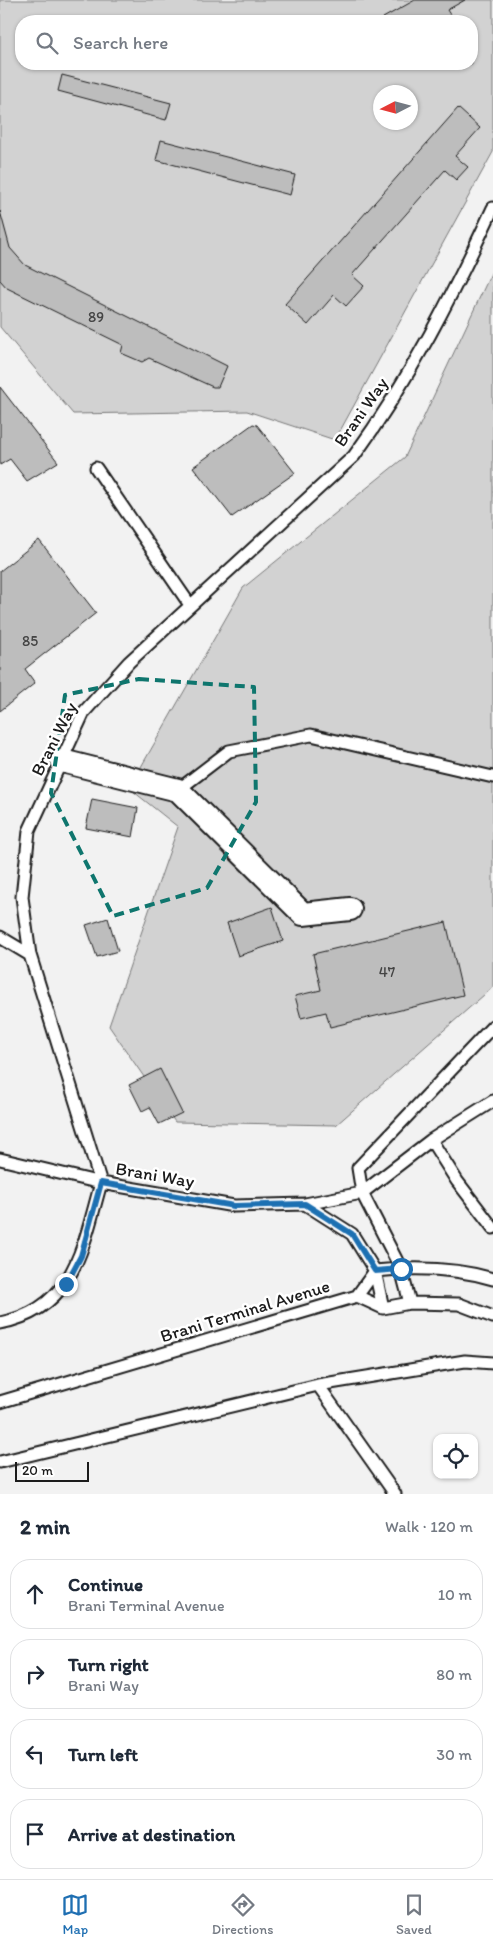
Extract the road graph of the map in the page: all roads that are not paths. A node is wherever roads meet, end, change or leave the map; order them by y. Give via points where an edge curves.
1 (493, 208) edge
2 (96, 468) dead end
3 (190, 606) junction
4 (62, 761) junction
5 (493, 777) edge
6 (178, 790) junction
7 (350, 910) dead end
8 (0, 937) edge
9 (30, 955) junction
10 (493, 1026) edge
11 (493, 1101) edge
12 (431, 1140) junction
13 (0, 1159) edge
14 (101, 1183) junction
15 (362, 1193) junction
16 (305, 1204) junction
17 (493, 1228) edge
18 (401, 1269) junction
19 (375, 1271) junction
20 (493, 1279) edge
21 (357, 1296) junction
22 (410, 1303) junction
23 (383, 1308) junction
24 (493, 1316) edge
25 (0, 1324) edge
26 (493, 1363) edge
27 (318, 1385) junction
28 (0, 1402) edge
29 (0, 1462) edge
30 (395, 1494) edge

1 - 3 lane, Brani Way via 416,358 384,415 354,456
2 - 3 lane
3 - 4 lane, Brani Way via 129,662 84,712
4 - 6 street
4 - 9 lane, Brani Way via 29,831 22,897
5 - 6 lane via 311,735 229,751
6 - 7 street via 303,914
8 - 9 lane
9 - 14 lane, Brani Way
10 - 15 lane via 360,1164 357,1172
11 - 12 lane
12 - 15 lane
12 - 17 lane
13 - 14 lane
14 - 16 lane, Brani Way via 234,1206
14 - 25 lane via 81,1256 66,1284 46,1305 21,1319
15 - 16 lane, Brani Way
15 - 18 lane
16 - 19 lane via 352,1234
18 - 19 lane
18 - 20 lane via 455,1272
18 - 22 lane
19 - 21 lane, Brani Terminal Avenue
19 - 23 lane
21 - 23 lane
21 - 28 lane, Brani Terminal Avenue
22 - 23 lane
22 - 24 lane via 459,1304
26 - 27 lane via 465,1361
27 - 29 lane
27 - 30 lane

